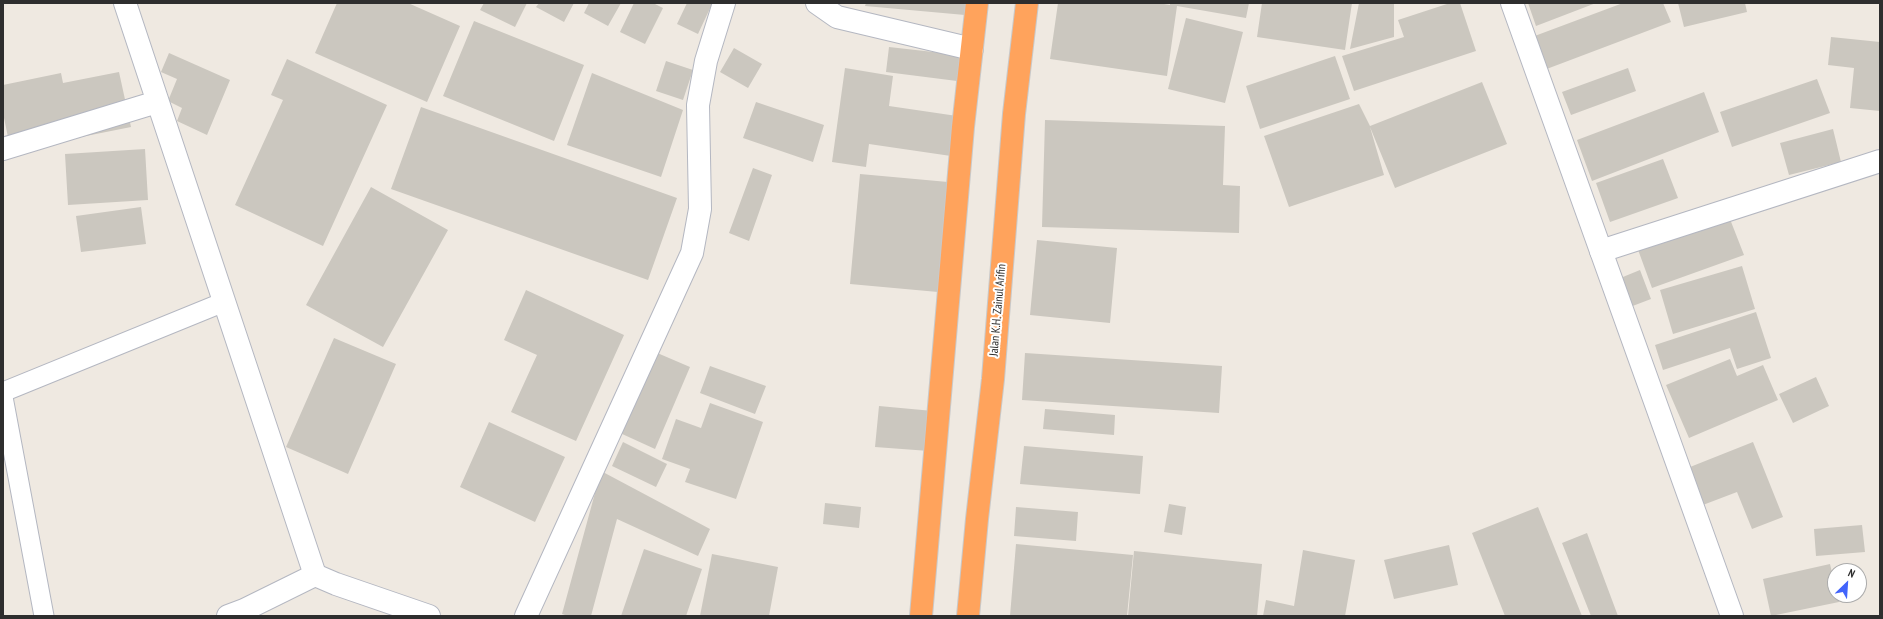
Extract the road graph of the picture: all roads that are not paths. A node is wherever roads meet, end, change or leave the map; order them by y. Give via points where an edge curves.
1 (125, 3) edge
2 (724, 3) edge
3 (817, 3) edge
4 (977, 3) edge
5 (1027, 3) edge
6 (1512, 3) edge
7 (972, 49) junction
8 (157, 102) junction
9 (3, 149) edge
10 (1880, 161) edge
11 (1601, 251) junction
12 (224, 302) junction
13 (3, 392) edge
14 (3, 397) edge
15 (315, 575) junction
16 (44, 616) edge
17 (228, 616) edge
18 (429, 616) edge
19 (526, 616) edge
20 (921, 616) edge
21 (968, 616) edge
22 (1732, 616) edge

1 - 8 street
2 - 19 street via 706,61 698,106 700,209 692,253
3 - 7 street via 837,17
4 - 7 highway
5 - 21 highway, Jalan K.H. Zainul Arifin via 1014,114 993,379
6 - 11 street
7 - 20 highway via 962,135
8 - 9 street
8 - 12 street
10 - 11 street
11 - 22 street
12 - 13 lane
12 - 15 street
14 - 16 lane
15 - 17 street
15 - 18 street

